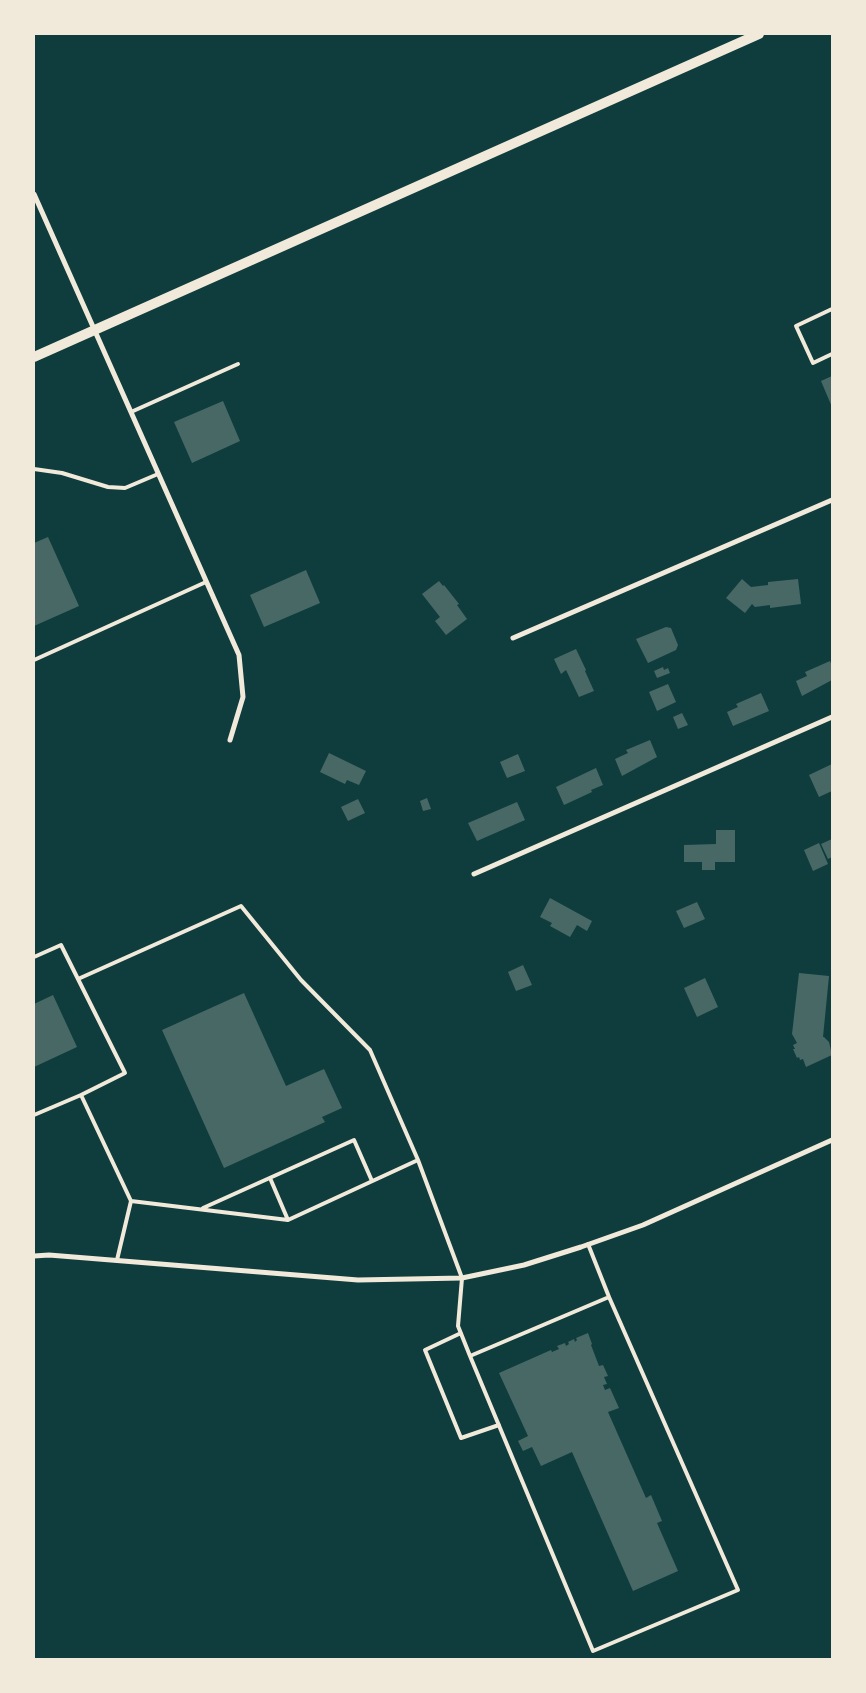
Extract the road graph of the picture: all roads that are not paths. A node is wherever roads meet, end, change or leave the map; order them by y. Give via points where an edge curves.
1 (759, 34) edge
2 (34, 194) edge
3 (832, 309) edge
4 (94, 329) junction
5 (832, 354) edge
6 (34, 357) edge
7 (238, 364) dead end
8 (131, 412) junction
9 (34, 469) edge
10 (158, 474) junction
11 (832, 500) edge
12 (206, 582) junction
13 (513, 638) dead end
14 (34, 660) edge
15 (832, 717) edge
16 (230, 740) dead end
17 (474, 874) dead end
18 (34, 957) edge
19 (78, 979) junction
20 (81, 1095) junction
21 (34, 1115) edge
22 (832, 1140) edge
23 (418, 1160) junction
24 (270, 1178) junction
25 (372, 1181) junction
26 (131, 1201) junction
27 (201, 1209) junction
28 (288, 1220) junction
29 (588, 1244) junction
30 (34, 1256) edge
31 (117, 1260) junction
32 (462, 1278) junction
33 (609, 1297) junction
34 (461, 1332) junction
35 (470, 1356) junction
36 (499, 1425) junction

1 - 4 main road
2 - 4 street
3 - 5 lane via 796,326 813,363
4 - 6 main road
4 - 8 street
7 - 8 lane
8 - 10 street
9 - 10 lane via 125,488
10 - 12 street
11 - 13 street
12 - 14 lane
12 - 16 street via 239,656 243,697
15 - 17 street
18 - 19 lane via 61,945
19 - 20 lane via 125,1073
19 - 23 lane via 241,906 301,980 370,1050
20 - 21 lane
20 - 26 lane
22 - 29 street via 643,1225
23 - 25 lane
23 - 32 lane
24 - 25 lane via 354,1140
24 - 27 lane
24 - 28 lane
25 - 28 lane
26 - 27 lane
26 - 31 lane
27 - 28 lane
29 - 32 street via 524,1264
29 - 33 lane
30 - 31 street
31 - 32 street via 358,1280
32 - 34 lane via 458,1326
33 - 35 lane
33 - 36 lane via 738,1590 593,1652
34 - 35 lane
34 - 36 lane via 424,1350 462,1438
35 - 36 lane

